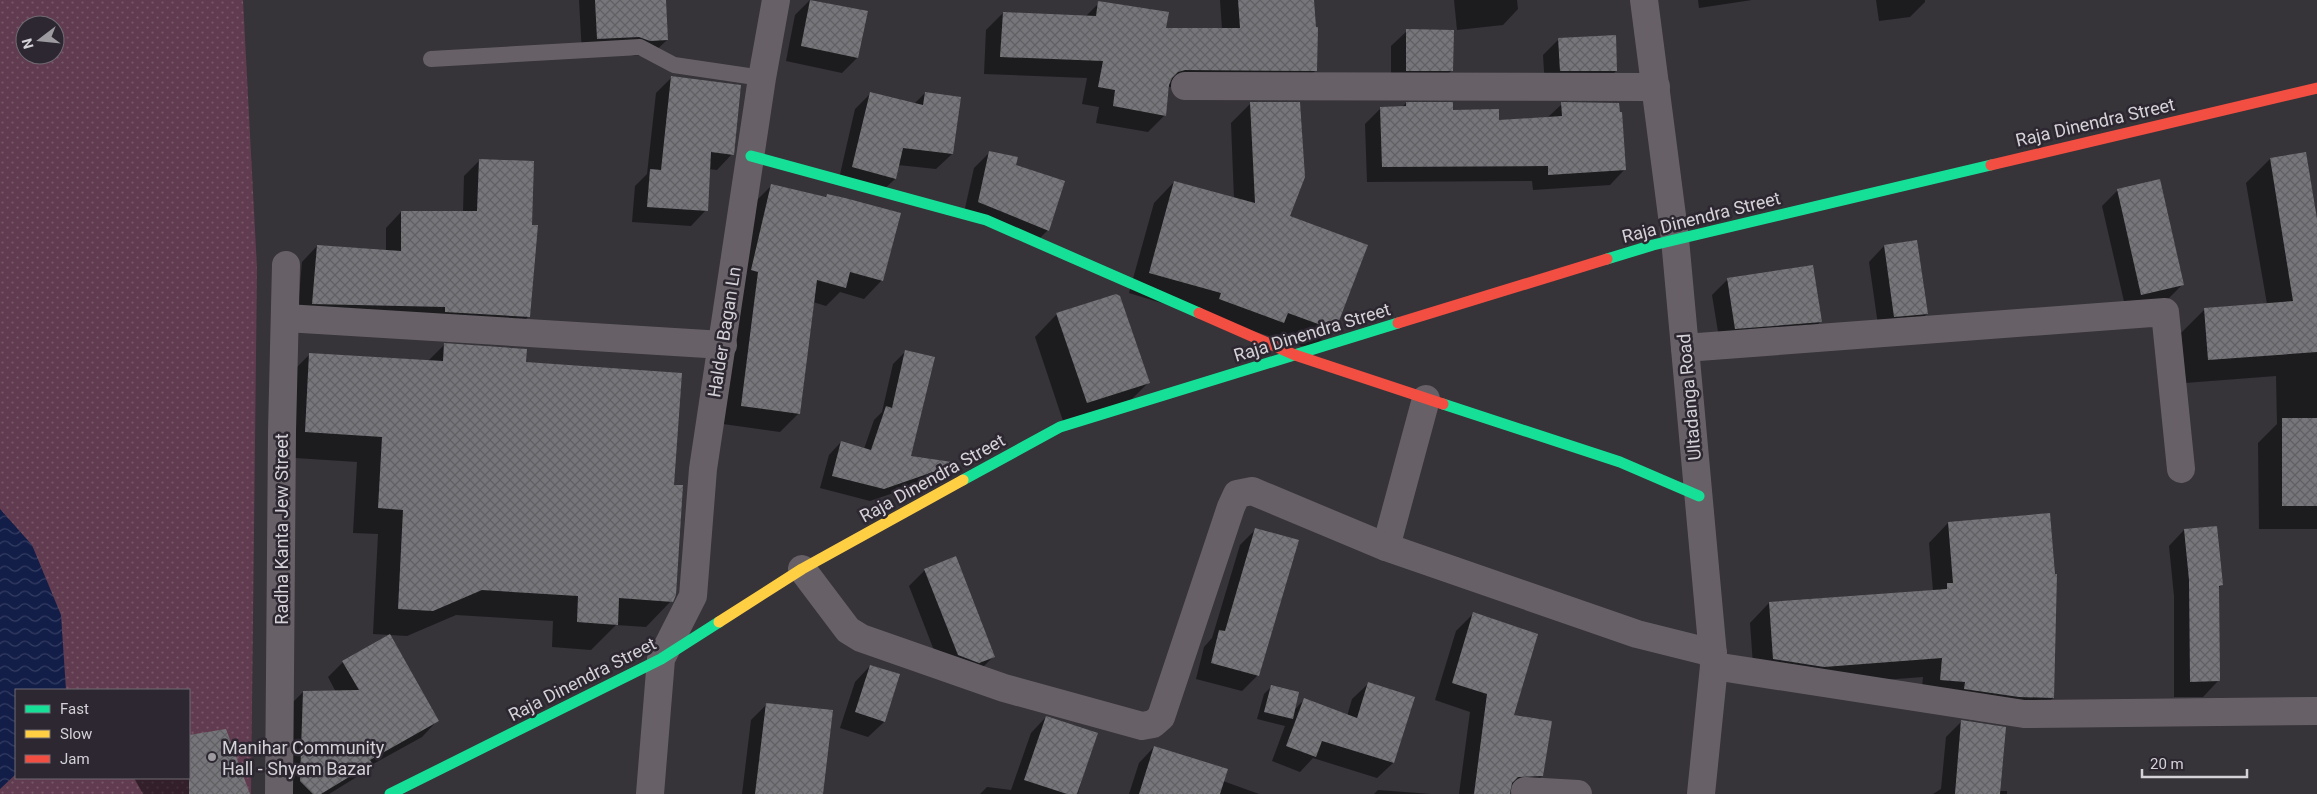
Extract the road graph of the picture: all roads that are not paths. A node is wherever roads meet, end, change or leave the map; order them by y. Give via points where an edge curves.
1 (776, 0) edge
2 (1644, 0) edge
3 (431, 59) dead end
4 (762, 78) junction
5 (1185, 86) dead end
6 (1656, 87) junction
7 (2317, 88) edge
8 (751, 156) junction
9 (1675, 239) junction
10 (286, 265) dead end
11 (286, 318) junction
12 (723, 344) junction
13 (1685, 348) junction
14 (1295, 355) junction
15 (1426, 399) junction
16 (2180, 469) dead end
17 (1699, 496) junction
18 (1386, 547) junction
19 (802, 569) junction
20 (661, 659) junction
21 (1713, 660) junction
22 (2317, 711) edge
23 (1525, 791) dead end
24 (279, 794) edge
25 (390, 794) edge
26 (650, 794) edge
27 (1578, 794) edge
28 (1701, 794) edge

1 - 4 street, Halder Bagan Ln
2 - 6 street, Ultadanga Road
3 - 4 lane via 640,47 674,65
4 - 8 street, Halder Bagan Ln
5 - 6 street
6 - 9 street, Ultadanga Road
7 - 9 main road, Raja Dinendra Street
8 - 12 street, Halder Bagan Ln
8 - 14 main road via 986,220
9 - 13 street, Ultadanga Road
9 - 14 main road, Raja Dinendra Street
10 - 11 street, Radha Kanta Jew Street
11 - 12 street
11 - 24 street, Radha Kanta Jew Street
12 - 20 street, Halder Bagan Ln via 703,469 692,596
13 - 16 street via 2165,312
13 - 17 street, Ultadanga Road
14 - 15 main road
14 - 19 main road, Raja Dinendra Street via 1060,428
15 - 17 main road via 1620,462
15 - 18 street
17 - 21 street, Ultadanga Road
18 - 19 street via 1252,491 1237,494 1161,717 1153,724 1142,726 1004,688 862,638 848,630
18 - 21 street
19 - 20 main road, Raja Dinendra Street
20 - 25 main road, Raja Dinendra Street
20 - 26 street
21 - 22 street via 2024,714
21 - 28 street, Ultadanga Road
23 - 27 street

